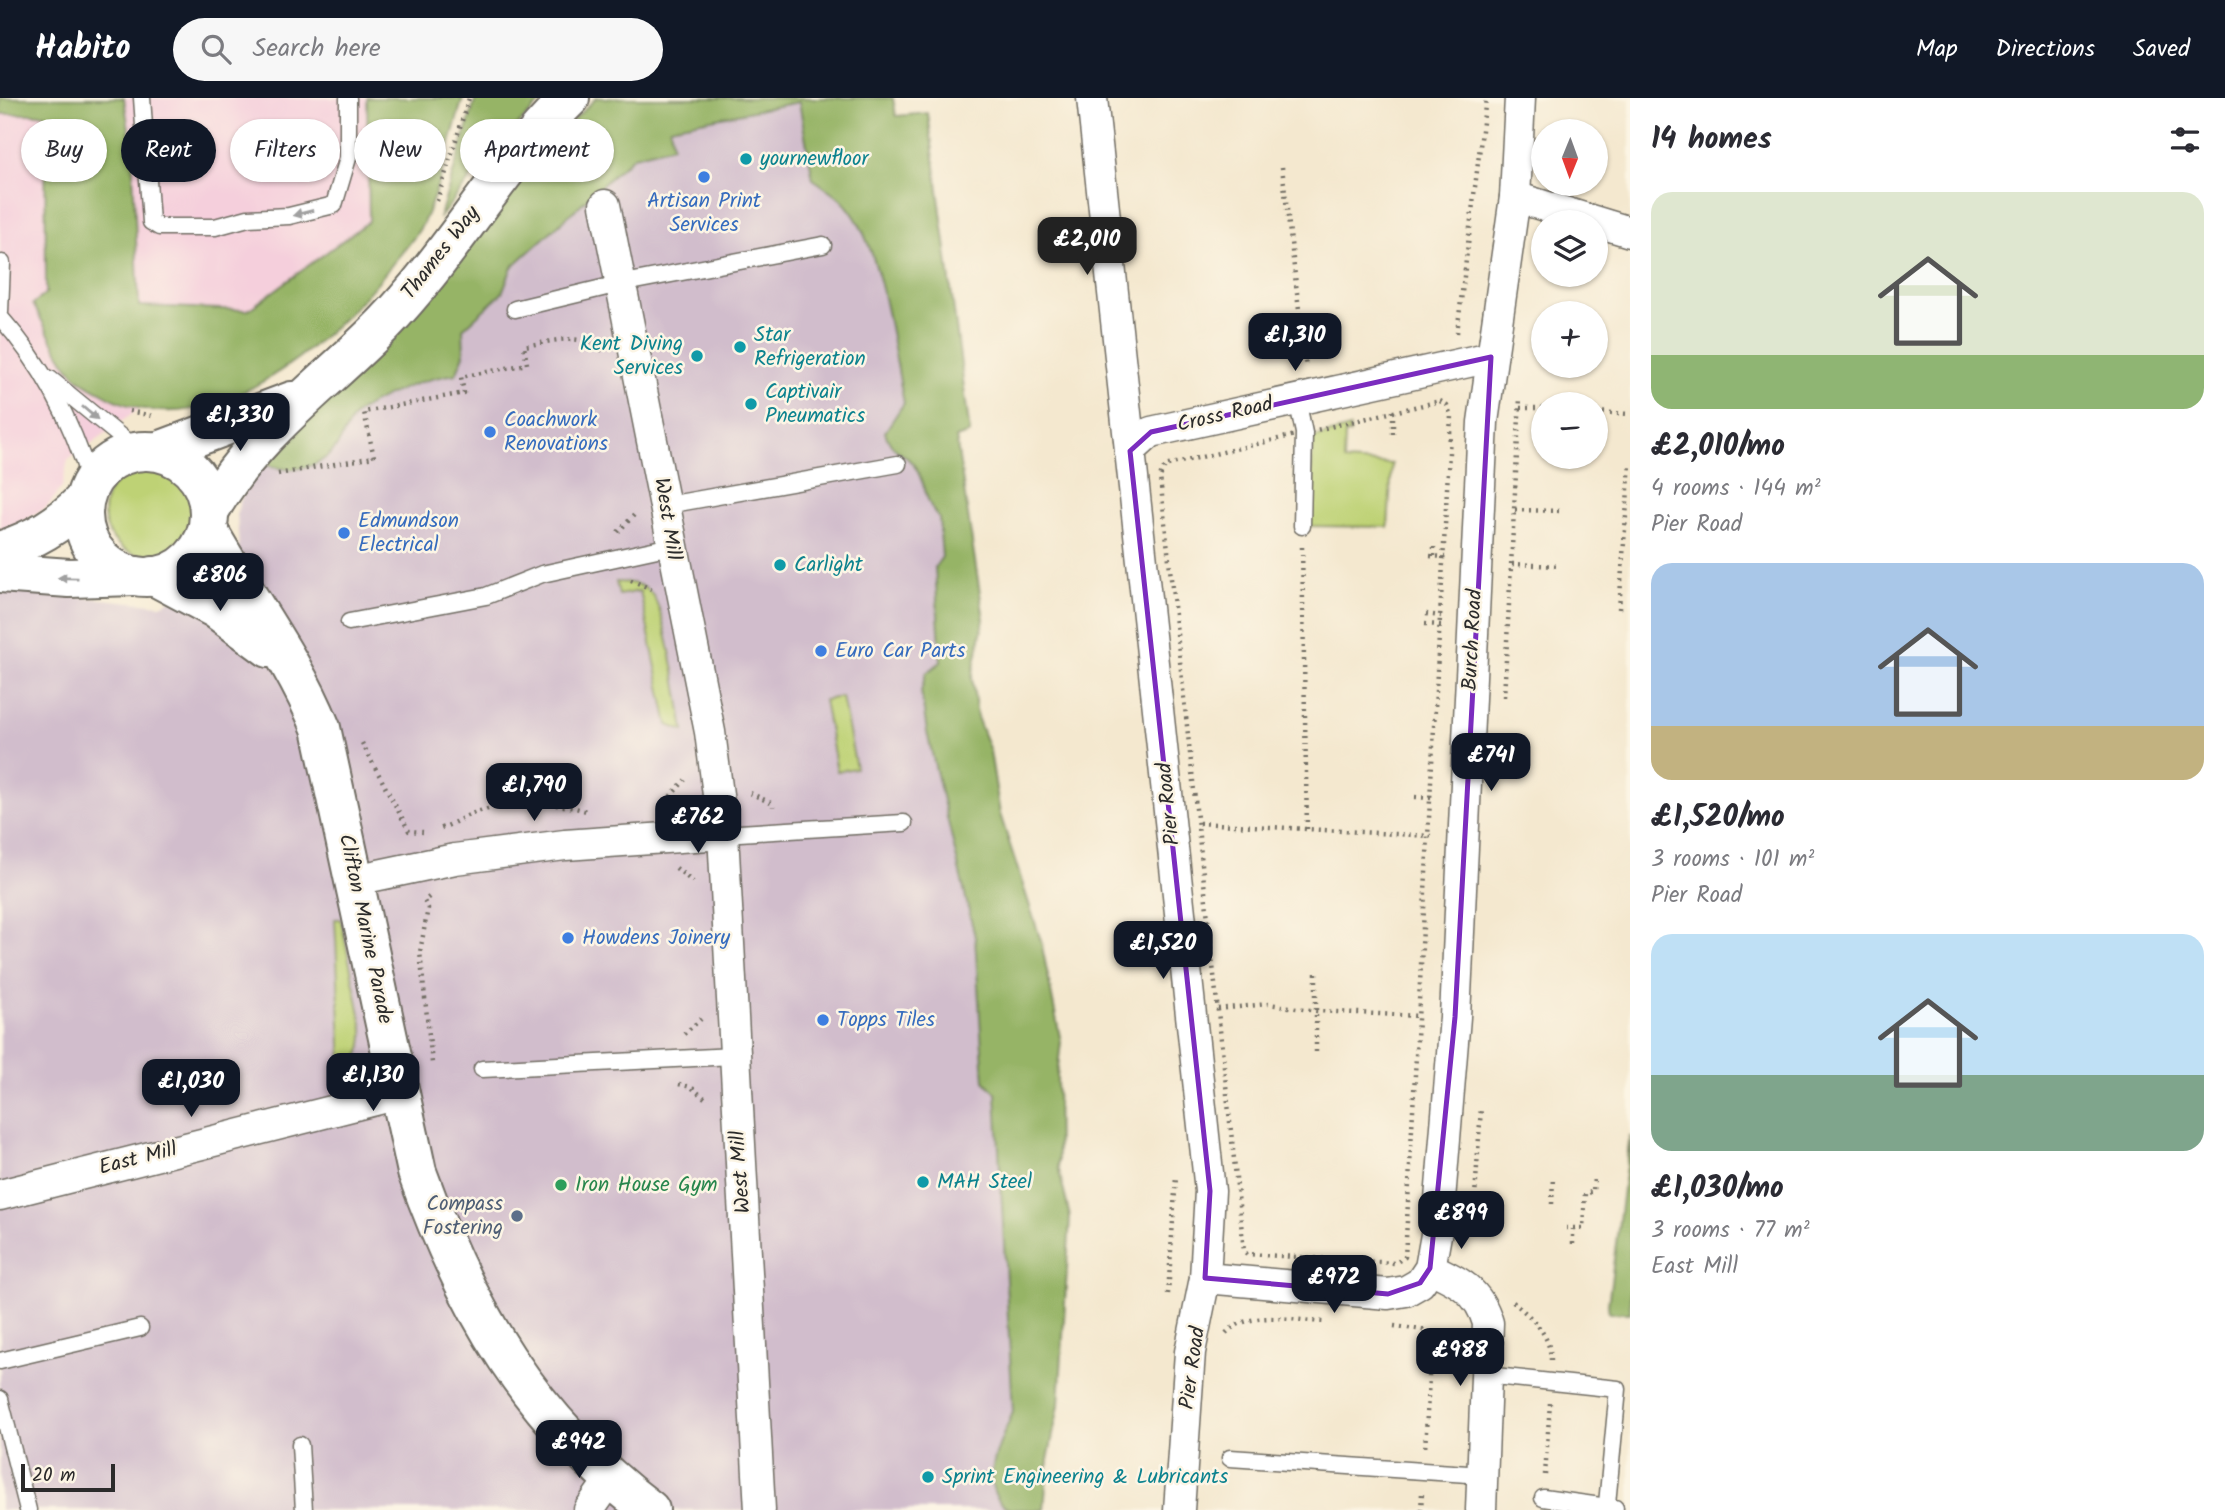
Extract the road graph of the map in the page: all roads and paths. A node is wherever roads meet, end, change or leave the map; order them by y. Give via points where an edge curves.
1 (142, 98) edge
2 (348, 98) edge
3 (469, 98) edge
4 (570, 98) edge
5 (1093, 98) edge
6 (1486, 98) edge
7 (1520, 98) edge
8 (1282, 167) dead end
9 (1515, 197) junction
10 (605, 205) dead end
11 (435, 207) dead end
12 (1630, 232) edge
13 (823, 245) dead end
14 (2, 263) dead end
15 (619, 284) junction
16 (515, 309) dead end
17 (0, 315) edge
18 (1455, 334) dead end
19 (607, 354) dead end
20 (1491, 357) junction
21 (1316, 366) dead end
22 (1306, 368) junction
23 (43, 373) junction
24 (1296, 385) junction
25 (1520, 396) dead end
26 (301, 398) junction
27 (1520, 408) junction
28 (1531, 408) edge
29 (119, 409) dead end
30 (1393, 411) junction
31 (1608, 413) edge
32 (1630, 414) edge
33 (1304, 433) junction
34 (1393, 434) dead end
35 (153, 439) junction
36 (1130, 451) junction
37 (245, 458) junction
38 (1176, 463) dead end
39 (1630, 463) edge
40 (898, 464) dead end
41 (88, 492) junction
42 (653, 506) junction
43 (1515, 510) junction
44 (1563, 510) dead end
45 (209, 520) junction
46 (1302, 526) joint
47 (671, 546) junction
48 (1434, 546) dead end
49 (0, 551) edge
50 (1445, 557) junction
51 (618, 558) junction
52 (1512, 564) junction
53 (1560, 566) dead end
54 (0, 573) edge
55 (145, 576) junction
56 (654, 594) dead end
57 (1619, 609) dead end
58 (1426, 614) dead end
59 (1441, 615) junction
60 (349, 622) dead end
61 (1425, 624) dead end
62 (1441, 625) junction
63 (288, 662) junction
64 (1503, 702) dead end
65 (355, 733) dead end
66 (689, 769) dead end
67 (1415, 797) dead end
68 (1431, 797) junction
69 (653, 812) dead end
70 (597, 815) dead end
71 (1171, 821) junction
72 (904, 823) dead end
73 (436, 830) dead end
74 (1307, 830) junction
75 (428, 831) dead end
76 (723, 834) junction
77 (1429, 836) junction
78 (1464, 838) junction
79 (670, 865) dead end
80 (355, 880) junction
81 (437, 891) dead end
82 (699, 891) dead end
83 (1317, 968) dead end
84 (706, 1009) dead end
85 (1317, 1011) junction
86 (1192, 1012) junction
87 (1419, 1016) junction
88 (1455, 1017) junction
89 (1316, 1052) dead end
90 (733, 1056) junction
91 (652, 1061) junction
92 (482, 1069) dead end
93 (433, 1075) dead end
94 (399, 1094) junction
95 (1482, 1100) dead end
96 (710, 1105) dead end
97 (1176, 1168) dead end
98 (1553, 1176) dead end
99 (1594, 1177) dead end
100 (0, 1195) edge
101 (1552, 1203) dead end
102 (1473, 1225) dead end
103 (1566, 1228) dead end
104 (1573, 1228) junction
105 (1573, 1244) dead end
106 (1430, 1268) junction
107 (1205, 1278) junction
108 (1168, 1296) dead end
109 (1315, 1322) dead end
110 (1384, 1326) dead end
111 (140, 1328) dead end
112 (1222, 1339) dead end
113 (0, 1360) edge
114 (1485, 1375) junction
115 (0, 1399) edge
116 (300, 1445) dead end
117 (1230, 1458) dead end
118 (1424, 1471) junction
119 (1483, 1475) junction
120 (600, 1495) edge
121 (1544, 1498) dead end
122 (1611, 1507) edge
123 (28, 1510) edge
124 (304, 1510) edge
125 (650, 1510) edge
126 (760, 1510) edge
127 (1179, 1510) edge
128 (1421, 1510) edge
129 (1481, 1510) edge

2 -> 1 lane via 348,159 334,205 215,227 159,227 151,222
3 - 11 path, Thames Way
4 - 26 street, Thames Way via 537,130 384,324
5 - 36 street, Pier Road
6 - 18 path via 1459,331
7 - 9 street, Burch Road
8 - 22 path
9 - 12 street
9 - 20 street, Burch Road
10 - 15 street, West Mill
13 - 15 lane
14 - 17 lane
15 - 16 lane
15 - 42 street, West Mill
17 - 23 lane
19 - 37 path via 576,338 524,346 527,364 461,377 464,393 364,412 374,457 282,475
20 - 24 street, Cross Road
20 - 78 street, Burch Road via 1483,422
21 - 22 path
22 - 24 path
23 -> 35 lane
23 - 41 lane via 76,440
24 - 33 lane
24 - 36 street, Cross Road via 1151,432
25 - 27 path
26 - 35 street, Thames Way
26 - 37 street, Thames Way
27 - 28 path
27 - 43 path
29 - 35 path
30 - 33 path
30 - 34 path
30 - 50 path via 1437,401 1451,409
31 - 32 path
33 - 38 path
33 - 46 lane
35 - 41 street via 101,469
35 - 45 street via 195,473 205,491
36 - 71 street, Pier Road
37 - 45 street, Thames Way via 229,477
39 - 57 path
40 - 42 lane
41 - 49 street via 61,523 36,539
41 - 55 street via 83,518 95,551 121,571
42 - 47 street, West Mill
42 - 51 path via 614,536
43 - 44 path
43 - 52 path
45 - 55 street via 199,549 186,564
45 - 63 street, Clifton Marine Parade via 241,590
46 - 74 path
47 - 51 lane
47 - 76 street, West Mill via 710,733
48 - 50 path via 1432,556
50 - 59 path
51 - 56 path via 622,578 649,586
51 - 60 lane via 542,573 486,596
52 - 53 path
52 - 64 path
55 -> 54 street via 69,578
55 - 63 street, Clifton Marine Parade via 215,609
58 - 59 path
59 - 62 path
61 - 62 path
62 - 68 path
63 - 80 street, Clifton Marine Parade via 305,688 321,728
65 - 75 path via 409,831
66 - 69 path via 669,801
67 - 68 path
68 - 77 path
70 - 73 path via 558,805 496,808
71 - 74 path
71 - 86 street, Pier Road
72 - 76 lane
74 - 77 path
76 - 80 street via 565,845 455,859
76 - 90 street, West Mill
77 - 78 path
77 - 87 path
78 - 88 street, Burch Road
79 - 82 path via 691,878
80 - 94 street, Clifton Marine Parade
81 - 93 path via 424,901 428,908 419,952
83 - 85 path
84 - 91 path via 690,1031 651,1043
85 - 86 path via 1268,1004
85 - 87 path
85 - 89 path
86 - 107 street, Pier Road via 1210,1191
87 - 88 path
88 - 106 street, Burch Road
90 - 91 lane
90 - 126 street, West Mill
91 - 92 lane
91 - 96 path via 653,1083 691,1087
94 - 100 street, East Mill
94 - 120 street, Clifton Marine Parade via 417,1172 439,1233 491,1336
95 - 102 path
97 - 108 path
98 - 101 path
99 - 104 path via 1594,1192 1585,1193 1583,1228
103 - 104 path
104 - 105 path
106 - 107 street via 1420,1283 1388,1294
106 - 114 street via 1461,1282 1483,1306 1489,1323
107 - 127 street, Pier Road via 1190,1352
109 - 112 path via 1253,1319 1232,1328
110 - 118 path via 1416,1328 1431,1340
111 - 113 lane
114 - 119 street
114 - 122 lane via 1618,1389
115 - 123 lane
116 - 124 lane
117 - 118 lane
118 - 119 lane
118 - 128 path
119 - 129 street
120 - 125 street, Clifton Marine Parade
121 - 122 lane

